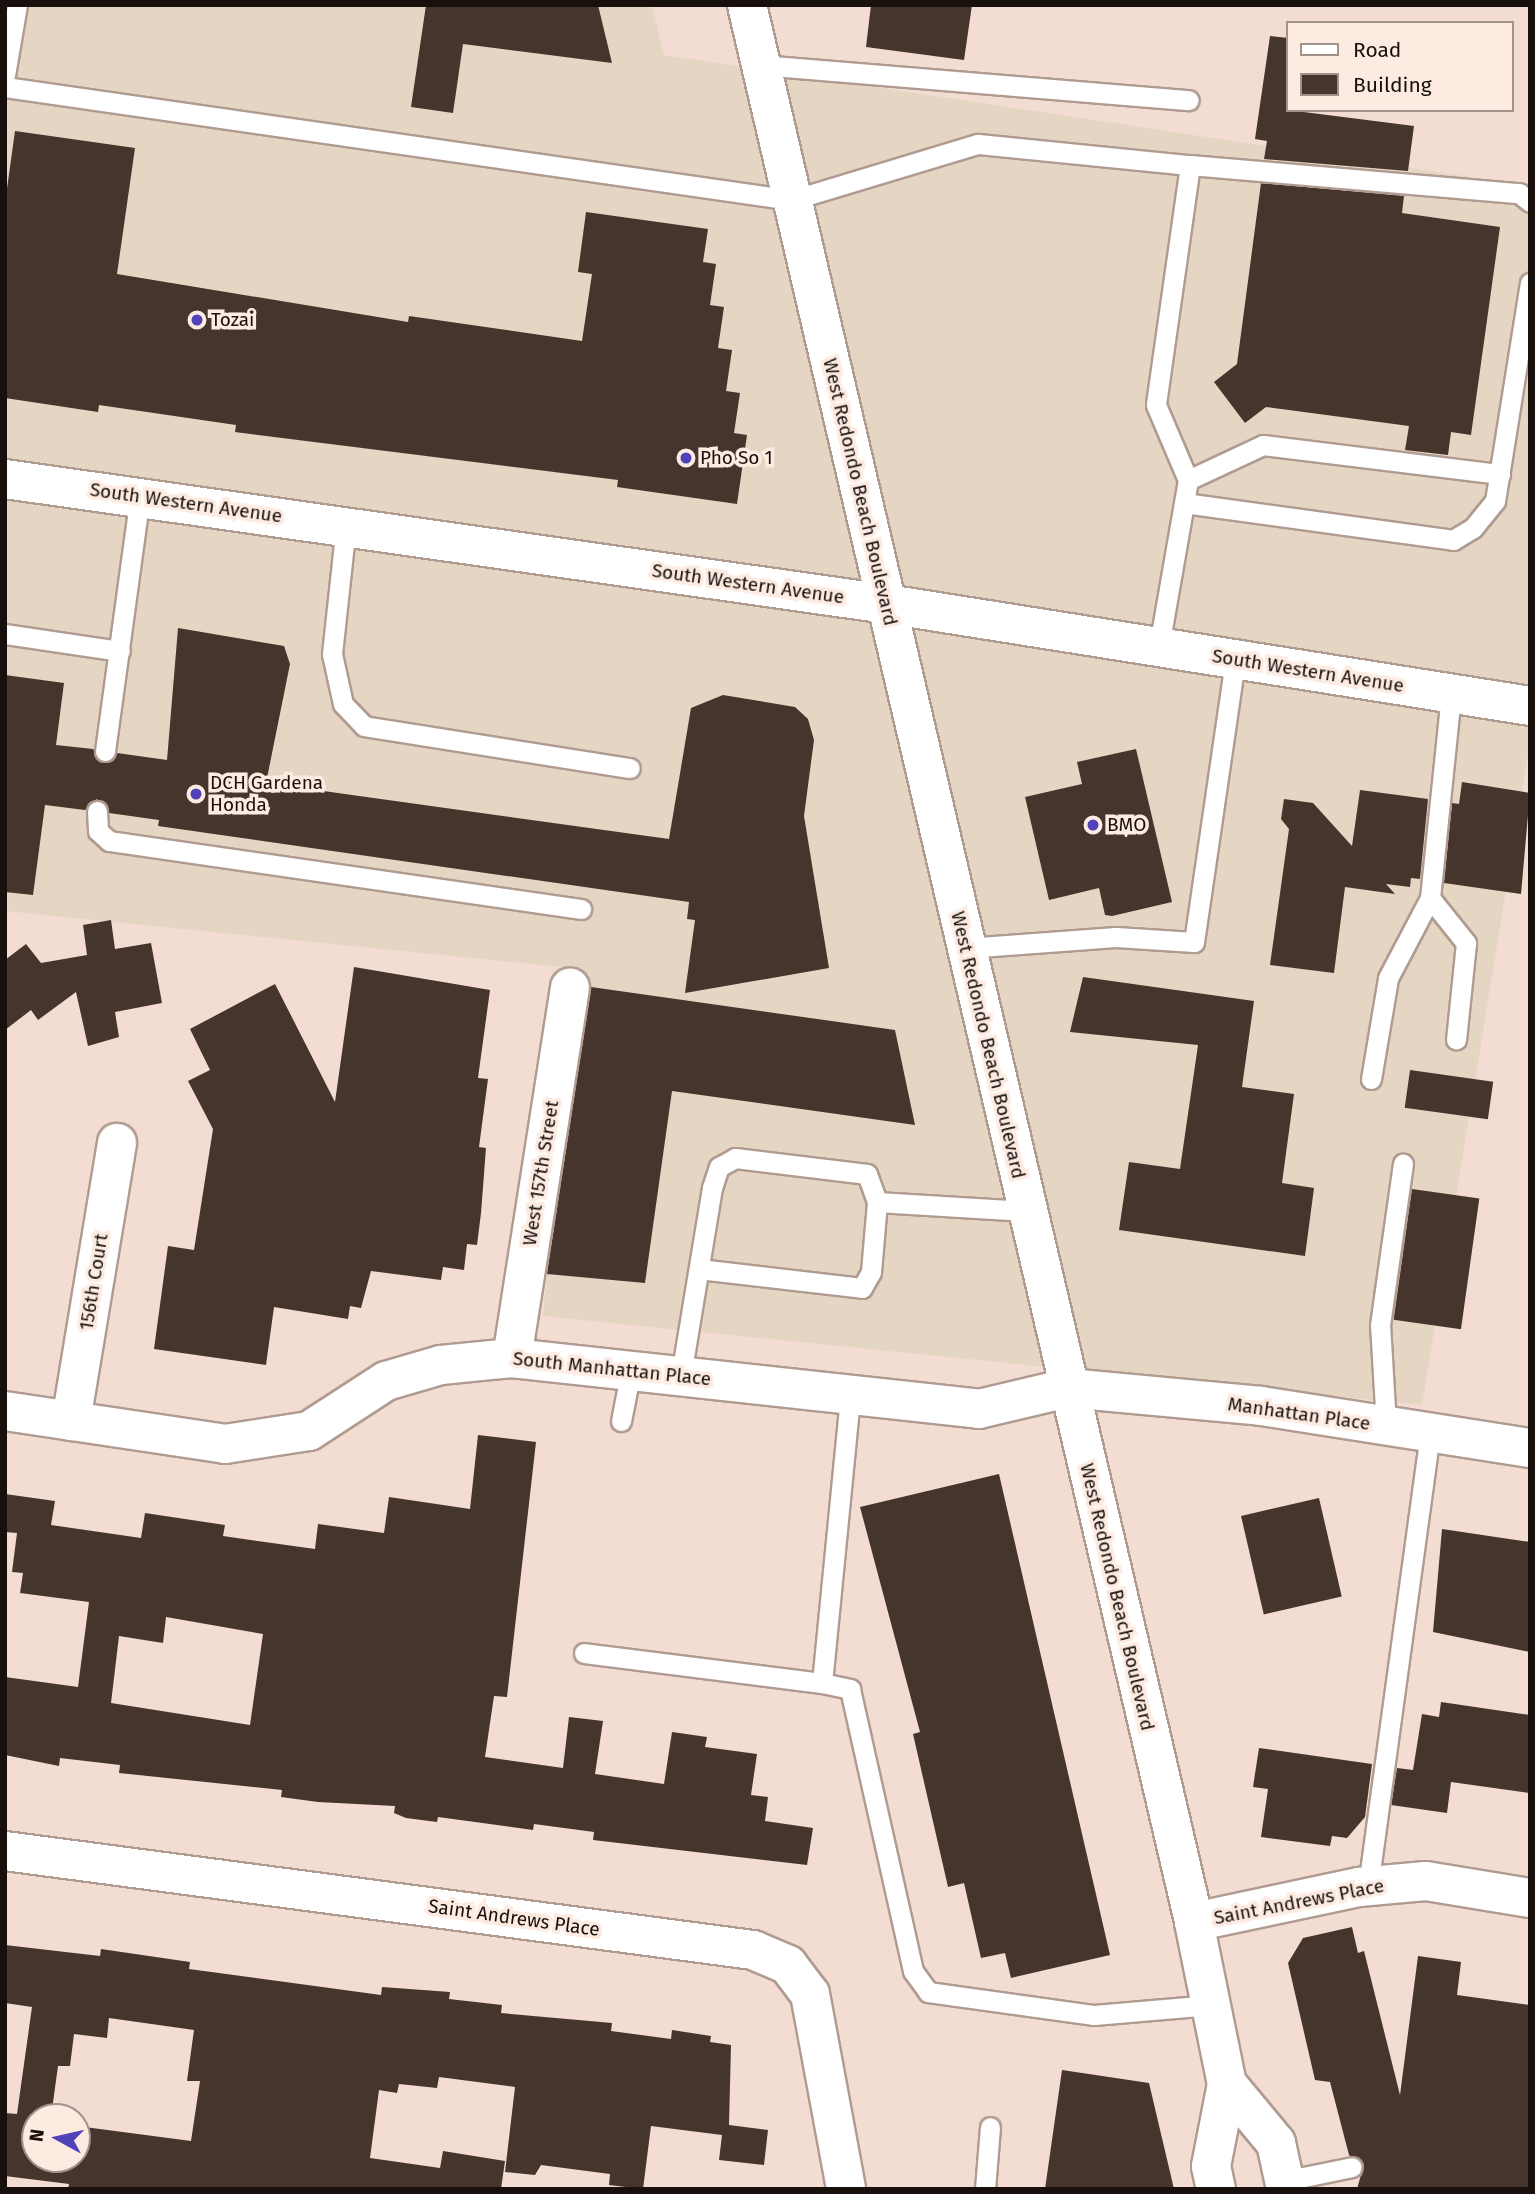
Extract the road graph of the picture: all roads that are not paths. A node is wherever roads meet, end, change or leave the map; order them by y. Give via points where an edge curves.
1 (17, 5) edge
2 (747, 5) edge
3 (761, 65) junction
4 (5, 75) edge
5 (5, 87) edge
6 (1189, 100) dead end
7 (1190, 165) junction
8 (792, 200) junction
9 (1530, 202) edge
10 (1530, 283) edge
11 (1500, 474) junction
12 (5, 479) edge
13 (1188, 480) junction
14 (140, 497) junction
15 (1184, 503) junction
16 (346, 525) junction
17 (887, 604) junction
18 (5, 634) edge
19 (1159, 648) junction
20 (120, 651) junction
21 (1235, 660) junction
22 (1451, 694) junction
23 (1530, 706) edge
24 (105, 751) dead end
25 (630, 768) dead end
26 (97, 811) dead end
27 (1430, 898) junction
28 (581, 909) dead end
29 (966, 948) junction
30 (570, 988) dead end
31 (1456, 1039) dead end
32 (1371, 1079) dead end
33 (117, 1143) dead end
34 (1403, 1164) dead end
35 (877, 1202) junction
36 (1026, 1211) junction
37 (699, 1269) junction
38 (512, 1358) junction
39 (631, 1370) junction
40 (681, 1375) junction
41 (1068, 1388) junction
42 (850, 1396) junction
43 (5, 1411) edge
44 (71, 1421) junction
45 (621, 1421) dead end
46 (1386, 1426) junction
47 (1430, 1433) junction
48 (1530, 1448) edge
49 (584, 1653) dead end
50 (821, 1683) junction
51 (5, 1851) edge
52 (1368, 1886) junction
53 (1530, 1898) edge
54 (1194, 1922) junction
55 (1211, 2005) junction
56 (1227, 2084) junction
57 (990, 2127) dead end
58 (1352, 2167) dead end
59 (1285, 2185) edge
60 (846, 2189) edge
61 (985, 2189) edge
62 (1216, 2189) edge

1 - 4 lane
2 - 3 main road, West Redondo Beach Boulevard
3 - 6 lane
3 - 8 main road, West Redondo Beach Boulevard
5 - 8 lane
7 - 8 lane via 978,144
7 - 9 lane via 1519,193
7 - 13 lane via 1156,405
8 - 17 main road, West Redondo Beach Boulevard
10 - 11 lane
11 - 13 lane via 1263,445
11 - 15 lane via 1496,501 1473,528 1453,540
12 - 14 main road, South Western Avenue
13 - 15 lane
14 - 16 main road, South Western Avenue
14 - 20 lane
15 - 19 lane
16 - 17 main road, South Western Avenue
16 - 25 lane via 332,654 343,704 364,726
17 - 19 main road, South Western Avenue
17 - 29 main road, West Redondo Beach Boulevard
18 - 20 lane
19 - 21 main road, South Western Avenue
20 - 24 lane
21 - 22 main road, South Western Avenue
21 - 29 lane via 1194,942 1115,937
22 - 23 main road, South Western Avenue
22 - 27 lane
26 - 28 lane via 98,831 109,841
27 - 31 lane via 1466,943
27 - 32 lane via 1388,978
29 - 36 main road, West Redondo Beach Boulevard
30 - 38 main road, West 157th Street
33 - 44 main road, 156th Court
34 - 46 lane via 1380,1325
35 - 36 lane
35 - 37 lane via 871,1272 862,1288
35 - 37 lane via 867,1174 735,1158 719,1167
36 - 41 main road, West Redondo Beach Boulevard
37 - 40 lane
38 - 39 main road, South Manhattan Place
38 - 44 main road, South Manhattan Place via 441,1365 386,1381 309,1431 225,1444
39 - 40 main road, South Manhattan Place
39 - 45 lane
40 - 42 main road, South Manhattan Place
41 - 42 main road, South Manhattan Place via 979,1409
41 - 46 main road, Manhattan Place
41 - 54 main road, West Redondo Beach Boulevard
42 - 50 lane
43 - 44 main road, South Manhattan Place
46 - 47 main road, Manhattan Place
47 - 48 main road, Manhattan Place
47 - 52 lane
49 - 50 lane
50 - 55 lane via 850,1689 918,1984 928,1992 1094,2015
51 - 60 main road, Saint Andrews Place via 753,1950 788,1965 810,1994
52 - 53 main road, Saint Andrews Place via 1426,1881
52 - 54 main road, Saint Andrews Place
54 - 55 main road, West Redondo Beach Boulevard
55 - 56 main road, West Redondo Beach Boulevard
56 - 59 main road, West Redondo Beach Boulevard via 1276,2143
56 - 62 main road, West Redondo Beach Boulevard via 1211,2166
57 - 61 lane
58 - 59 lane

